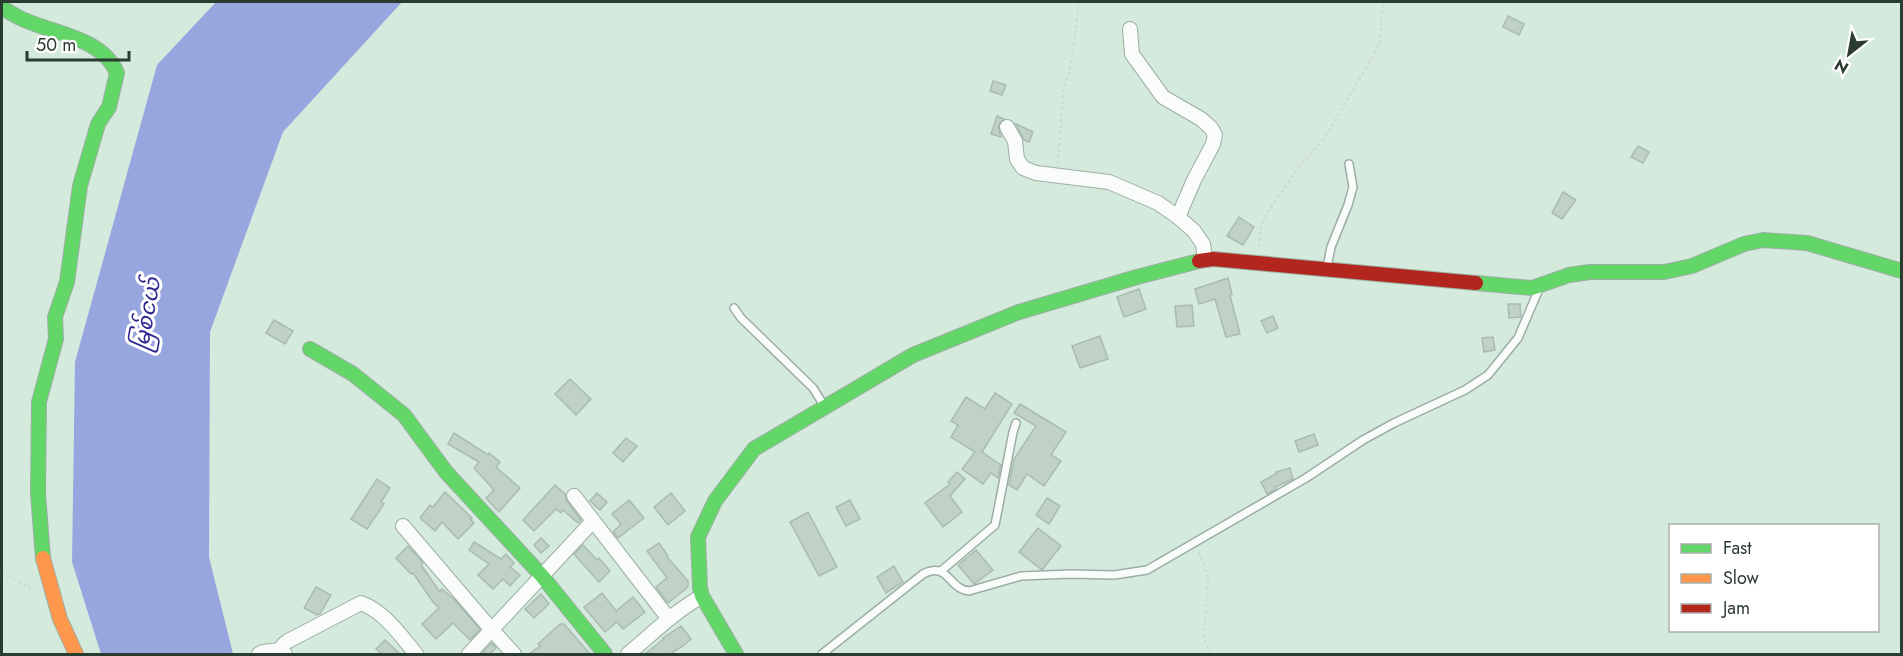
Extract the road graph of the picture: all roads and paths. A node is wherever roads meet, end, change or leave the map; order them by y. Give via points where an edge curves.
1 (1079, 2) edge
2 (1386, 2) edge
3 (2, 8) edge
4 (1130, 29) dead end
5 (1007, 127) dead end
6 (1349, 164) dead end
7 (1056, 175) junction
8 (1178, 217) junction
9 (1205, 260) junction
10 (1251, 262) junction
11 (1326, 269) junction
12 (1902, 271) edge
13 (1541, 285) junction
14 (734, 308) dead end
15 (310, 349) dead end
16 (825, 406) junction
17 (1016, 423) dead end
18 (574, 496) dead end
19 (593, 520) junction
20 (403, 526) dead end
21 (1195, 541) junction
22 (941, 571) junction
23 (2, 573) edge
24 (542, 576) junction
25 (702, 596) junction
26 (54, 600) junction
27 (669, 619) junction
28 (490, 629) junction
29 (283, 652) edge
30 (261, 653) edge
31 (76, 654) edge
32 (416, 654) edge
33 (469, 654) edge
34 (514, 654) edge
35 (605, 654) edge
36 (628, 654) edge
37 (736, 654) edge
38 (822, 654) edge
39 (1210, 654) edge

1 - 7 path via 1063,94
2 - 10 path via 1380,44 1324,139 1300,165 1265,216 1259,249
3 - 26 street via 84,42 108,58 117,73 80,186 67,282 55,317 56,339 39,402 38,493 43,562
4 - 8 street via 1132,54 1158,91 1201,119 1215,135
5 - 7 street via 1023,168
6 - 11 lane via 1353,187
7 - 8 street via 1109,182 1158,203
8 - 9 street via 1203,244
9 - 10 street
9 - 16 street via 1019,312 913,355
10 - 11 street
11 - 13 street via 1532,288
12 - 13 street via 1807,243 1763,240 1664,272 1590,272
13 - 21 lane via 1518,338 1488,375 1394,423
14 - 16 lane via 813,388
15 - 24 street via 353,374 395,406 446,472
16 - 25 street via 754,449 715,501 698,537
17 - 22 lane via 995,525
18 - 19 street
19 - 24 street
19 - 27 street
20 - 28 street
21 - 22 lane via 1147,570 1127,574 1021,576 969,591
21 - 39 path via 1208,578 1204,636
22 - 38 lane via 923,574
23 - 26 path
24 - 28 street
24 - 35 street
25 - 27 street
25 - 37 street
26 - 31 street
27 - 36 street
28 - 33 street
28 - 34 street
29 - 30 street
29 - 32 street via 288,641 361,603 377,610

